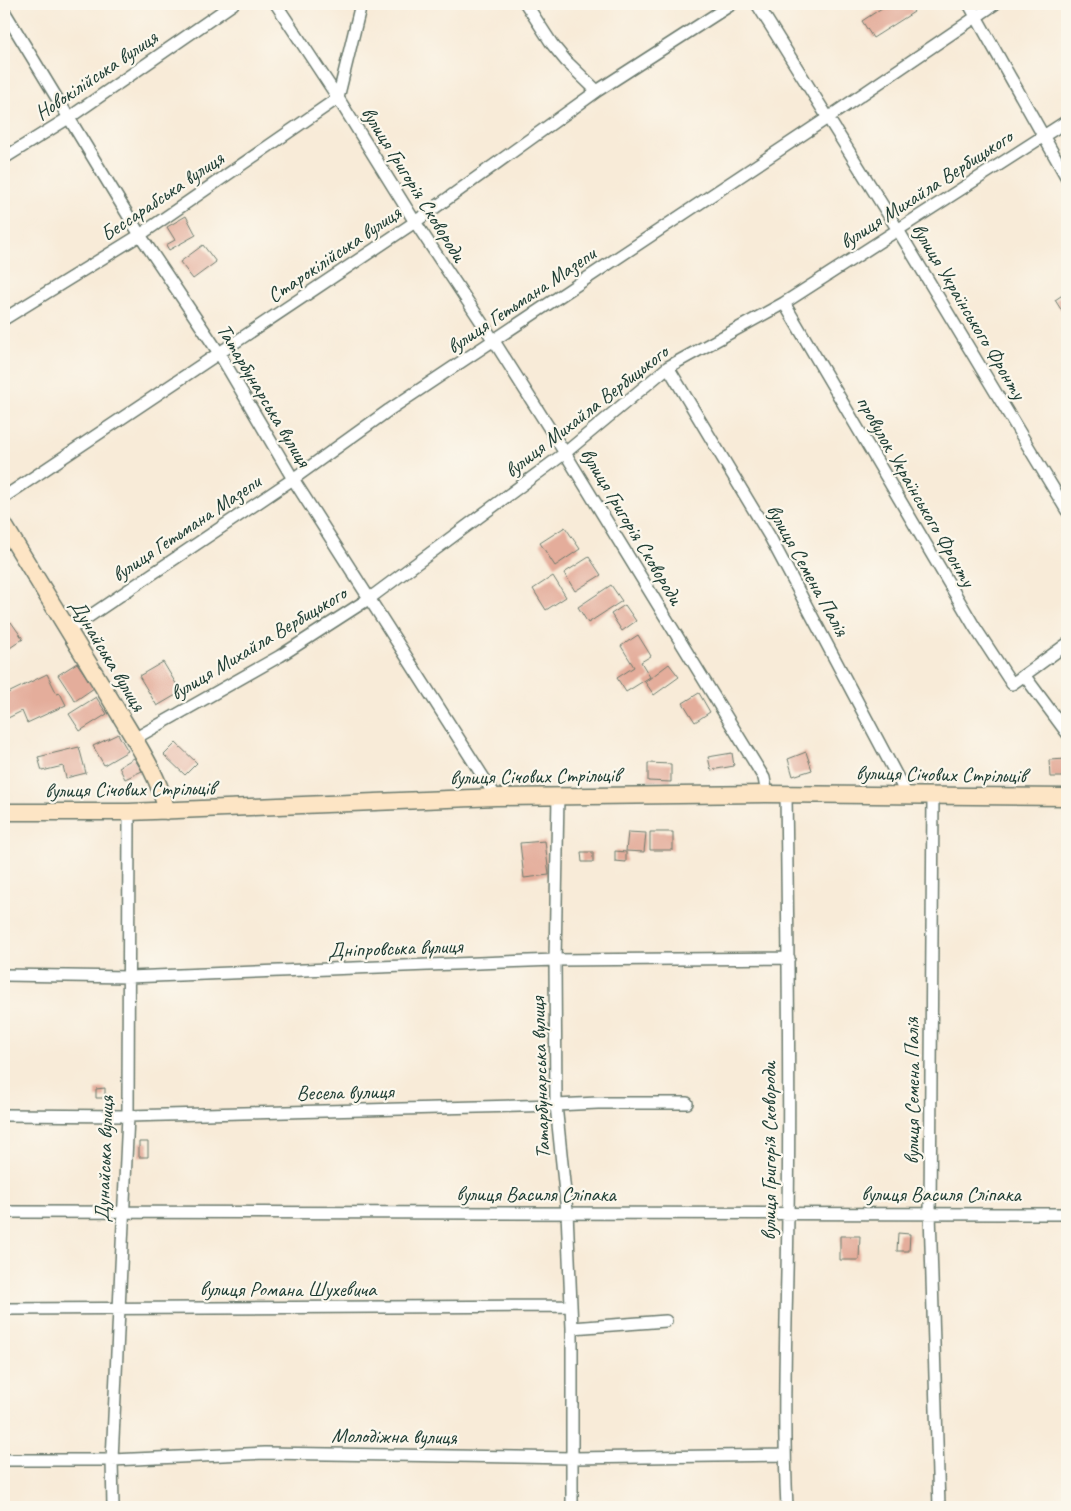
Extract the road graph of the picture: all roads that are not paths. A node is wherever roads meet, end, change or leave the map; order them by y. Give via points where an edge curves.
1 (233, 4) edge
2 (276, 4) edge
3 (361, 4) edge
4 (526, 4) edge
5 (732, 4) edge
6 (757, 4) edge
7 (969, 4) edge
8 (995, 4) edge
9 (4, 11) edge
10 (976, 16) junction
11 (597, 91) junction
12 (338, 98) junction
13 (70, 117) junction
14 (829, 117) junction
15 (1067, 121) edge
16 (1043, 136) junction
17 (4, 158) edge
18 (1067, 178) edge
19 (415, 222) junction
20 (898, 230) junction
21 (140, 235) junction
22 (784, 303) junction
23 (4, 319) edge
24 (494, 341) junction
25 (219, 353) junction
26 (668, 367) junction
27 (565, 453) junction
28 (293, 479) junction
29 (4, 497) edge
30 (1067, 511) edge
31 (4, 525) edge
32 (370, 598) junction
33 (69, 630) junction
34 (1067, 644) edge
35 (1024, 675) junction
36 (1067, 733) edge
37 (134, 739) junction
38 (767, 794) junction
39 (786, 794) junction
40 (907, 795) junction
41 (932, 795) junction
42 (496, 796) junction
43 (558, 796) junction
44 (1067, 797) edge
45 (166, 811) junction
46 (4, 812) edge
47 (129, 812) junction
48 (789, 958) junction
49 (555, 960) junction
50 (4, 975) edge
51 (129, 976) junction
52 (686, 1103) dead end
53 (556, 1105) junction
54 (4, 1115) edge
55 (128, 1116) junction
56 (4, 1212) edge
57 (123, 1212) junction
58 (566, 1212) junction
59 (788, 1212) junction
60 (930, 1213) junction
61 (1067, 1214) edge
62 (572, 1306) junction
63 (119, 1308) junction
64 (4, 1309) edge
65 (666, 1321) dead end
66 (572, 1328) junction
67 (784, 1455) junction
68 (572, 1458) junction
69 (4, 1460) edge
70 (112, 1460) junction
71 (113, 1507) edge
72 (572, 1507) edge
73 (787, 1507) edge
74 (939, 1507) edge

1 - 13 street, Новокілійська вулиця
2 - 12 street, вулиця Григорія Сковороди
3 - 12 street
4 - 11 street via 566,61
5 - 11 street, Старокілійська вулиця
6 - 14 street, вулиця Українського Фронту
7 - 10 street
8 - 10 street, вулиця Гетьмана Мазепи
9 - 13 street, Татарбунарська вулиця
10 - 14 street, вулиця Гетьмана Мазепи
10 - 16 street
11 - 19 street, Старокілійська вулиця
12 - 19 street, вулиця Григорія Сковороди
12 - 21 street, Бессарабська вулиця
13 - 17 street, Новокілійська вулиця
13 - 21 street, Татарбунарська вулиця
14 - 20 street, вулиця Українського Фронту
14 - 24 street, вулиця Гетьмана Мазепи
15 - 16 street, вулиця Михайла Вербицького
16 - 18 street
16 - 20 street, вулиця Михайла Вербицького
19 - 24 street, вулиця Григорія Сковороди
19 - 25 street, Старокілійська вулиця
20 - 22 street, вулиця Михайла Вербицького
20 - 30 street, вулиця Українського Фронту
21 - 23 street, Бессарабська вулиця
21 - 25 street, Татарбунарська вулиця
22 - 26 street, вулиця Михайла Вербицького
22 - 35 street, провулок Українського Фронту via 974,626 1012,684
24 - 27 street, вулиця Григорія Сковороди
24 - 28 street, вулиця Гетьмана Мазепи via 389,410
25 - 28 street, Татарбунарська вулиця
25 - 29 street, Старокілійська вулиця
26 - 27 street, вулиця Михайла Вербицького
26 - 40 street, вулиця Семена Палія via 770,536
27 - 32 street, вулиця Михайла Вербицького
27 - 38 street, вулиця Григорія Сковороди via 764,778
28 - 32 street, Татарбунарська вулиця
28 - 33 street, вулиця Гетьмана Мазепи
31 - 33 main road, Дунайська вулиця
32 - 37 street, вулиця Михайла Вербицького via 280,656
32 - 42 street, Татарбунарська вулиця
33 - 37 main road, Дунайська вулиця
34 - 35 street
35 - 36 street
37 - 45 main road, Дунайська вулиця via 156,780
38 - 39 main road, вулиця Січових Стрільців
38 - 43 main road, вулиця Січових Стрільців
39 - 40 main road, вулиця Січових Стрільців
39 - 48 street, вулиця Григорія Сковороди
40 - 41 main road, вулиця Січових Стрільців
41 - 44 main road, вулиця Січових Стрільців
41 - 60 street, вулиця Семена Палія
42 - 43 main road, вулиця Січових Стрільців
42 - 45 main road, вулиця Січових Стрільців
43 - 49 street, Татарбунарська вулиця
45 - 47 main road, вулиця Січових Стрільців
46 - 47 main road, вулиця Січових Стрільців
47 - 51 street, Дунайська вулиця
48 - 49 street, Дніпровська вулиця
48 - 59 street, вулиця Григорія Сковороди
49 - 51 street, Дніпровська вулиця
49 - 53 street, Татарбунарська вулиця
50 - 51 street, Дніпровська вулиця
51 - 55 street, Дунайська вулиця
52 - 53 street, Весела вулиця
53 - 55 street, Весела вулиця
53 - 58 street, Татарбунарська вулиця
54 - 55 street, Весела вулиця
55 - 57 street, Дунайська вулиця
56 - 57 street, вулиця Василя Сліпака
57 - 58 street, вулиця Василя Сліпака
57 - 63 street, Дунайська вулиця
58 - 59 street, вулиця Василя Сліпака
58 - 62 street, Татарбунарська вулиця
59 - 60 street, вулиця Василя Сліпака
59 - 67 street, вулиця Григорія Сковороди
60 - 61 street, вулиця Василя Сліпака
60 - 74 street, вулиця Семена Палія
62 - 63 street, вулиця Романа Шухевича
62 - 66 street, Татарбунарська вулиця
63 - 64 street, вулиця Романа Шухевича
63 - 70 street, Дунайська вулиця
65 - 66 street
66 - 68 street, Татарбунарська вулиця
67 - 68 street, Молодіжна вулиця
67 - 73 street, вулиця Григорія Сковороди
68 - 70 street, Молодіжна вулиця via 264,1453
68 - 72 street, Татарбунарська вулиця
69 - 70 street, Молодіжна вулиця
70 - 71 street, Дунайська вулиця

